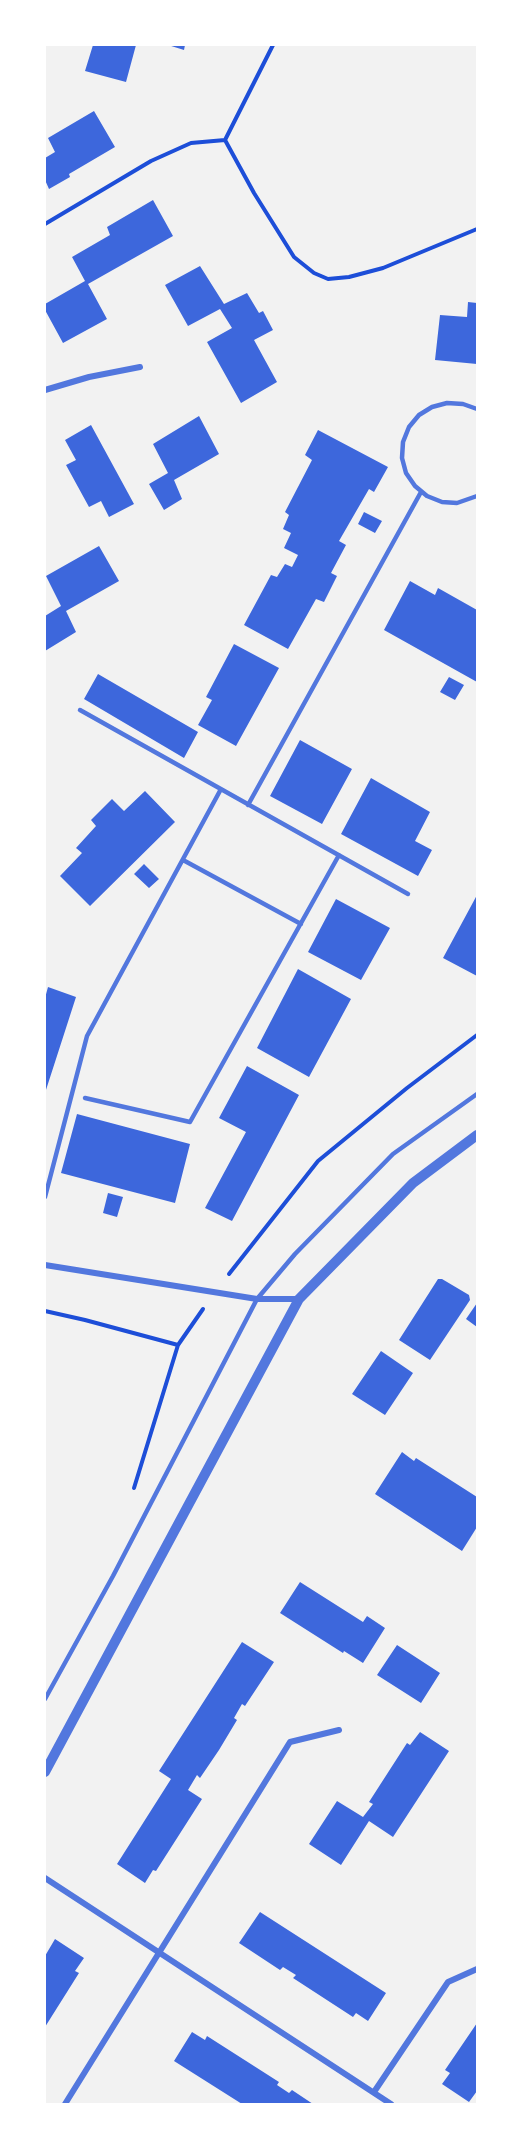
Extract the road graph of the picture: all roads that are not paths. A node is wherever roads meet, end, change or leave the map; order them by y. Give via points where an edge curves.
1 (140, 367) dead end
2 (45, 390) edge
3 (477, 409) edge
4 (421, 492) junction
5 (477, 496) edge
6 (80, 710) dead end
7 (221, 789) junction
8 (248, 805) junction
9 (339, 855) junction
10 (183, 860) junction
11 (408, 894) dead end
12 (301, 924) junction
13 (477, 1094) edge
14 (85, 1098) dead end
15 (477, 1135) edge
16 (45, 1197) edge
17 (45, 1265) edge
18 (257, 1299) junction
19 (299, 1299) junction
20 (45, 1699) edge
21 (339, 1730) dead end
22 (45, 1772) edge
23 (45, 1878) edge
24 (160, 1953) junction
25 (477, 1969) edge
26 (374, 2092) junction
27 (65, 2104) edge
28 (392, 2104) edge

1 - 2 street
3 - 4 lane via 447,403 432,407 409,428 402,458 406,473
4 - 5 lane via 442,502 457,503
4 - 8 lane
6 - 7 lane
7 - 8 lane
7 - 10 lane
8 - 9 lane
9 - 11 lane
9 - 12 lane
10 - 12 lane
10 - 16 lane via 87,1036
12 - 14 lane via 190,1122
13 - 18 lane via 393,1154 295,1254
15 - 19 street via 413,1183
17 - 18 street
18 - 19 street
18 - 20 lane
19 - 22 street
21 - 24 street via 290,1742
23 - 24 street
24 - 26 street
24 - 27 street
25 - 26 street via 448,1982
26 - 28 street

